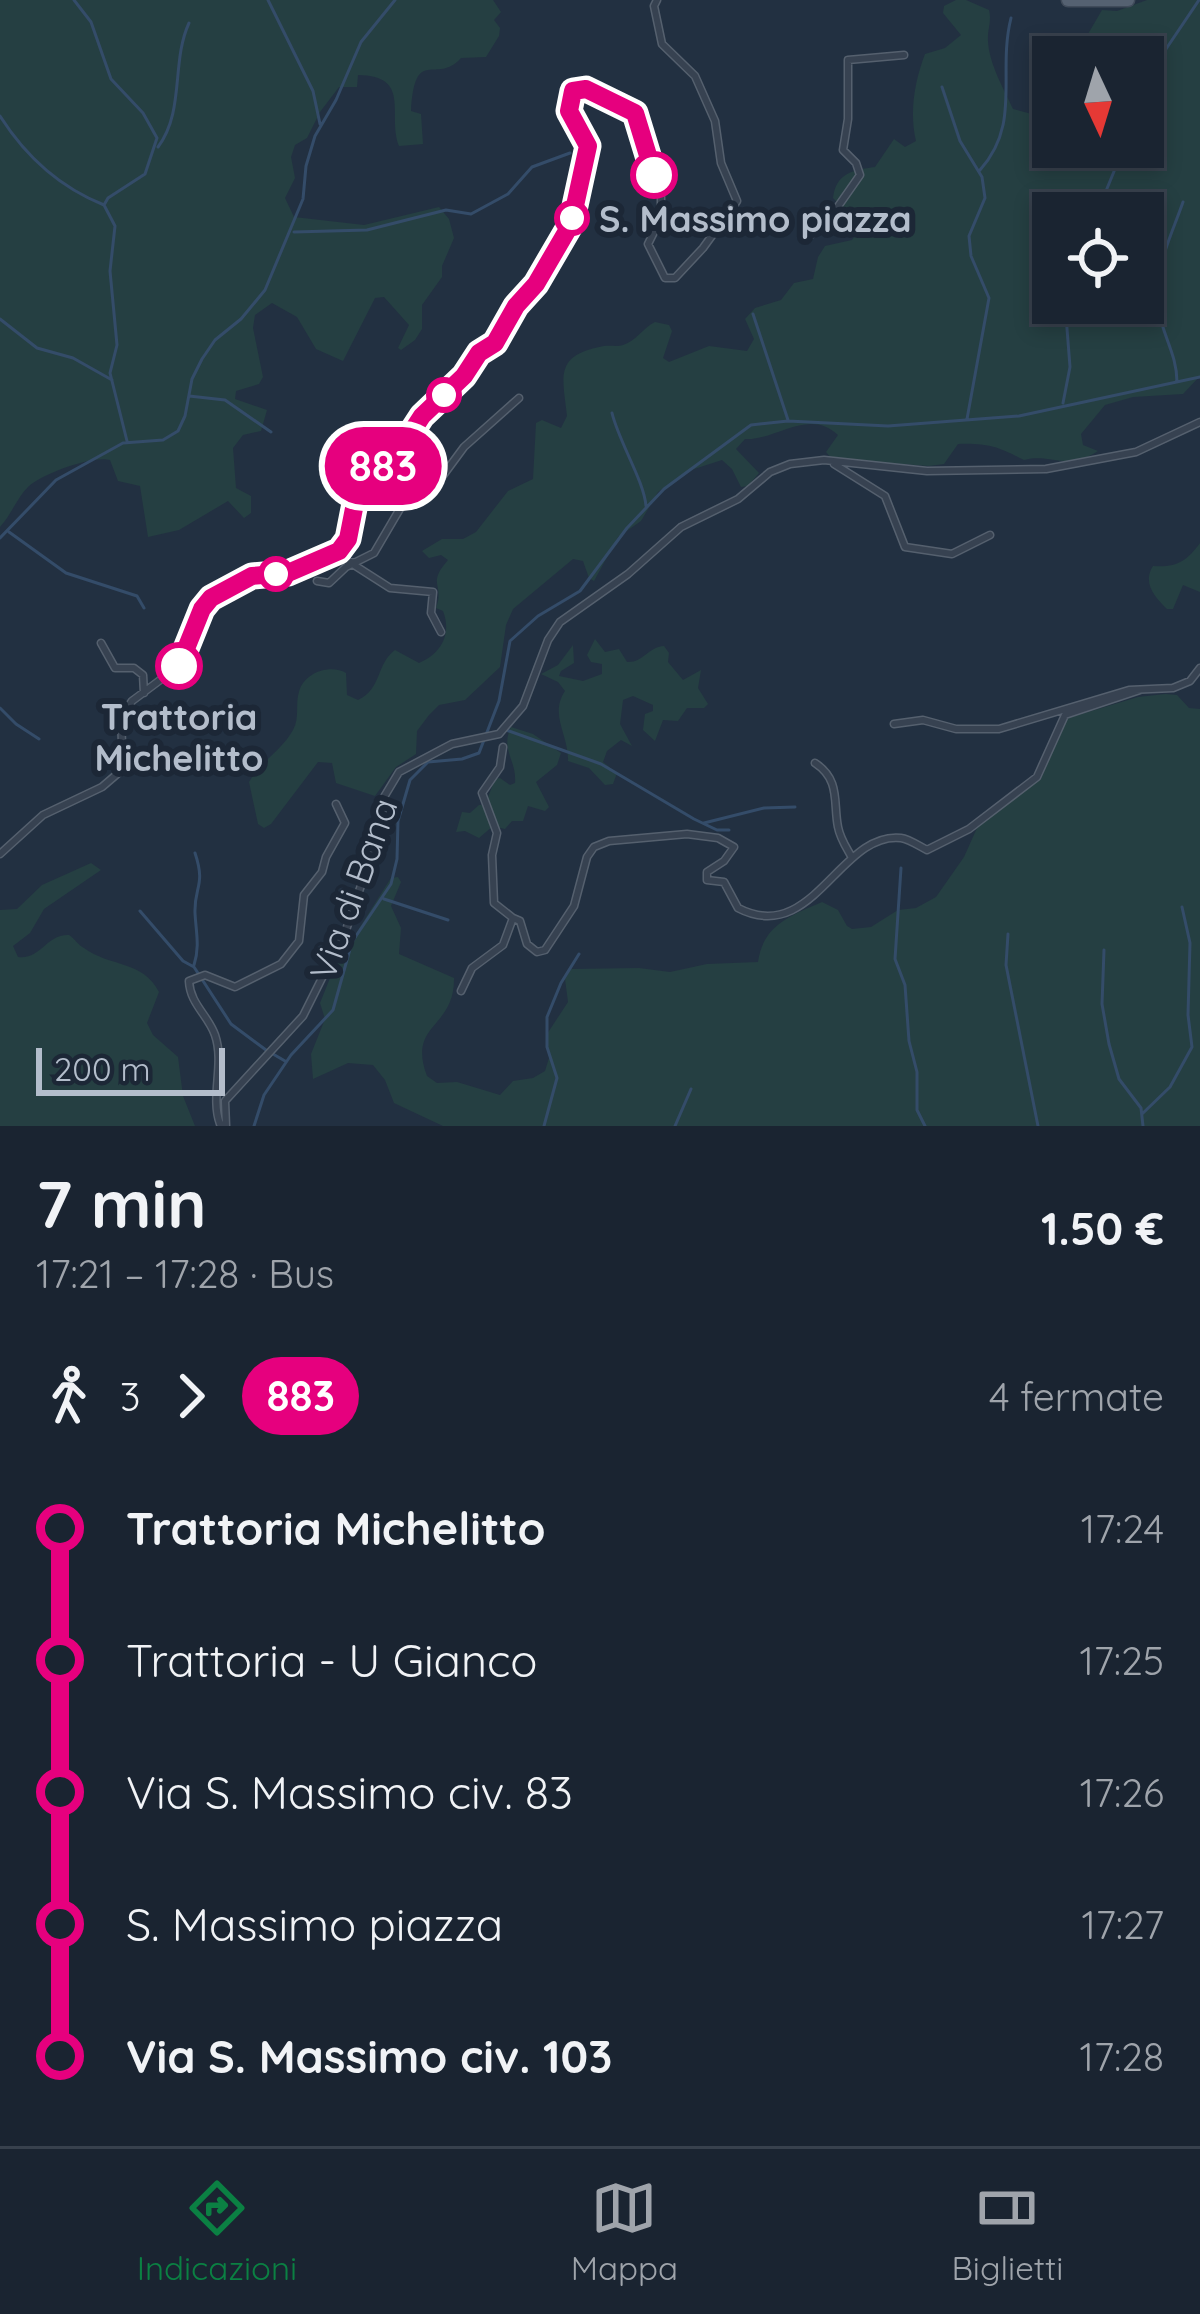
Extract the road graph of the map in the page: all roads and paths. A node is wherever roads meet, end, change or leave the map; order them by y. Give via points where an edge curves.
1 (657, 0) edge
2 (1068, 0) edge
3 (1128, 0) edge
4 (904, 55) dead end
5 (812, 234) dead end
6 (519, 398) dead end
7 (1200, 422) edge
8 (824, 460) junction
9 (990, 535) dead end
10 (348, 539) junction
11 (355, 564) junction
12 (317, 581) dead end
13 (441, 632) dead end
14 (101, 643) dead end
15 (1200, 668) edge
16 (1140, 690) junction
17 (144, 693) junction
18 (894, 724) dead end
19 (503, 747) dead end
20 (815, 763) dead end
21 (336, 804) dead end
22 (0, 854) edge
23 (851, 856) junction
24 (513, 917) junction
25 (461, 991) dead end
26 (226, 1125) edge

1 - 10 street via 662,44 695,76 737,201 703,248 665,278 649,244 661,197 635,113 579,87 569,111 588,146 563,241 495,343 358,488
2 - 3 main road
4 - 5 street via 848,60 843,150 860,175
6 - 11 street via 464,446 436,485 401,507 379,547
7 - 8 street via 1136,452 1046,470 927,471
8 - 9 street via 885,496 905,547 952,554
8 - 26 street, Via di Bana via 770,472 681,527 552,631 523,706 499,734 452,744 399,772 384,797 346,930 303,1016 225,1101
10 - 11 street via 346,561
10 - 17 street via 325,561 252,576 211,598 179,666
11 - 12 street via 329,583
11 - 13 street via 390,588 433,592 431,613
14 - 17 street via 115,668 143,675
15 - 16 street via 1173,688
16 - 18 street via 1000,729
16 - 23 street via 1065,715 1037,777 957,836 927,850 893,838
17 - 22 street via 121,718 125,759 116,778 43,815
19 - 24 street via 482,793 497,832 494,903
20 - 23 street via 836,794 836,822
21 - 26 street via 345,823 304,895 294,950 241,986 205,974 190,981 214,1034 216,1110
23 - 24 street via 809,902 765,917 738,908 724,882 707,880 732,853 726,842 687,834 609,841 587,857 574,906 545,950 528,946
24 - 25 street via 503,945 472,968

